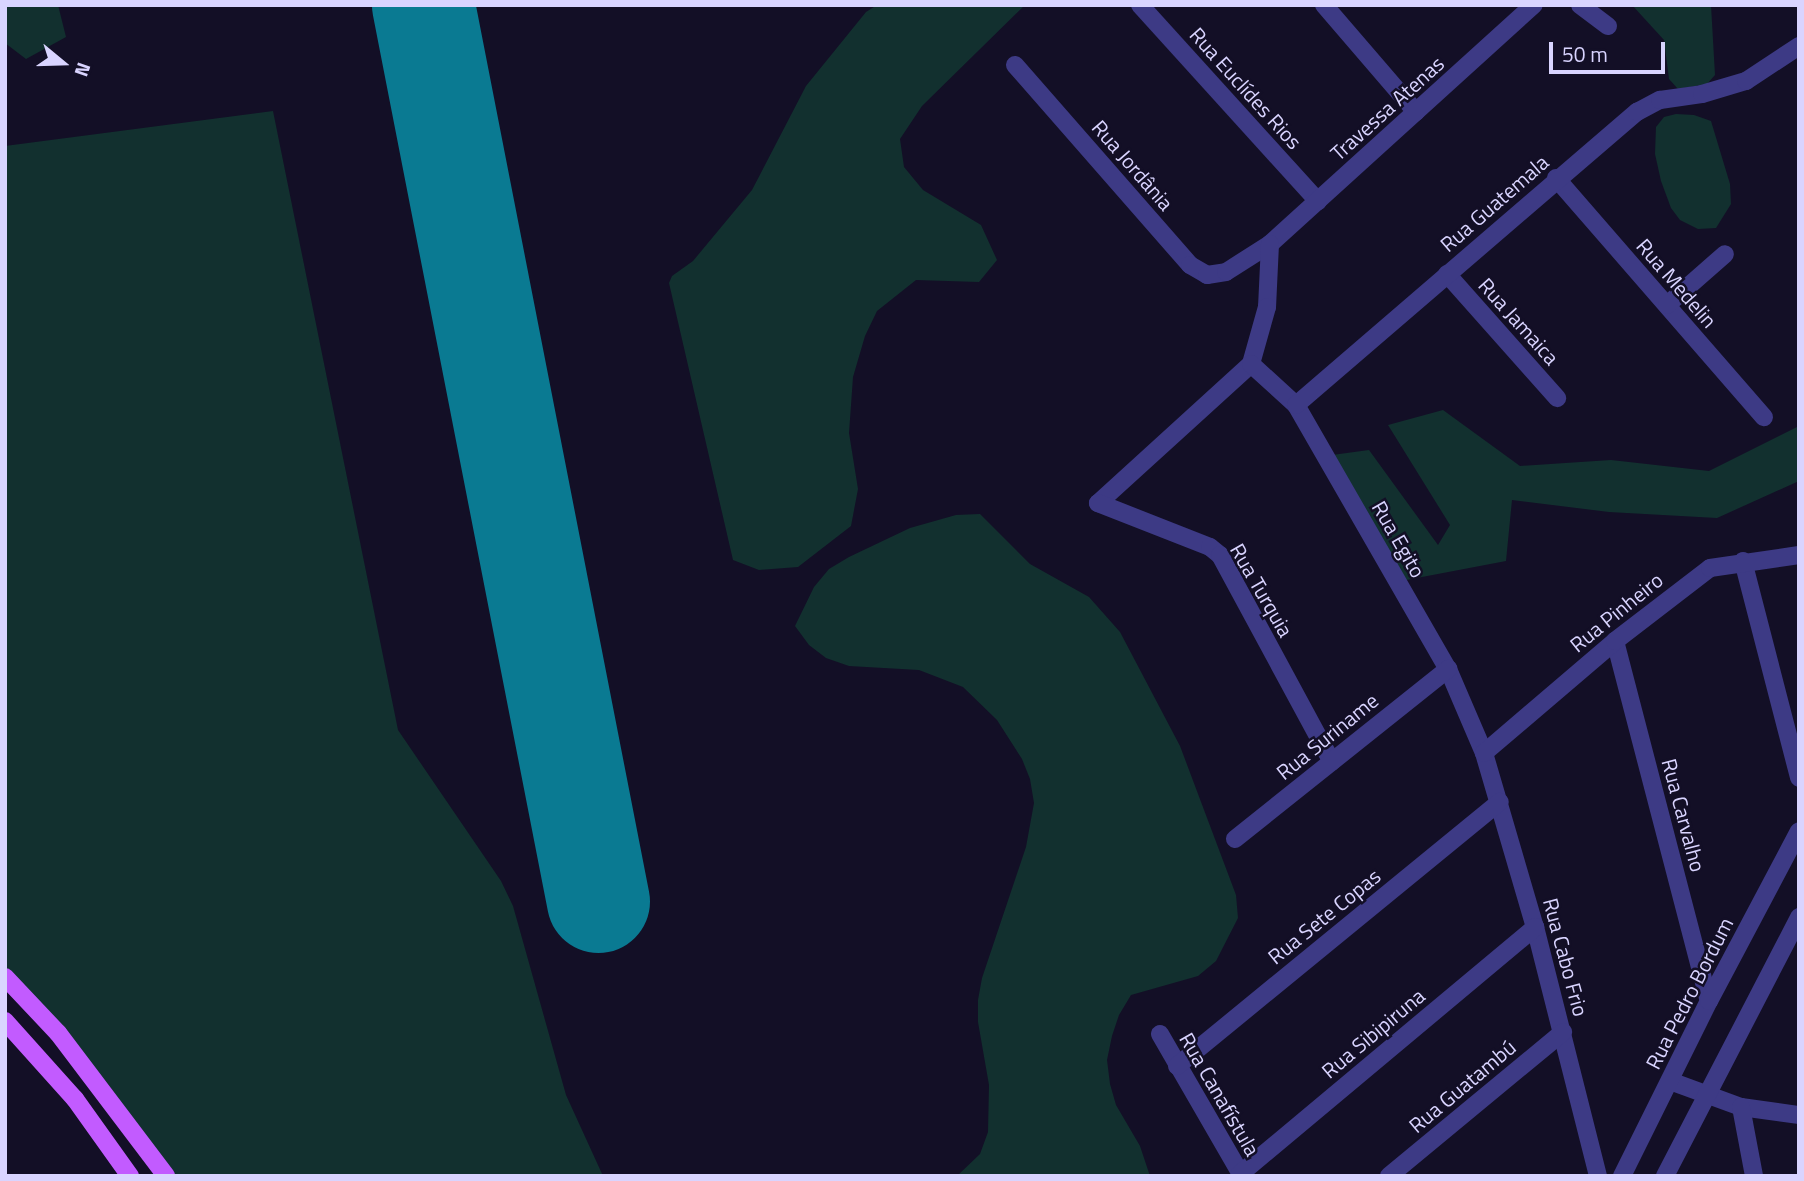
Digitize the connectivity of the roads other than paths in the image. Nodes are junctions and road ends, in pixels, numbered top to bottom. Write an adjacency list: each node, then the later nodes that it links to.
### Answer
1 (1140, 5): 10 (street, Rua Euclídes Rios)
2 (1324, 5): 8 (street)
3 (1534, 5): 8 (street, Travessa Atenas)
4 (1580, 5): 5 (street)
5 (1608, 26)
6 (1799, 46): 9 (street, Rua Guatemala)
7 (1015, 65): 13 (street, Rua Jordânia)
8 (1416, 112): 10 (street, Travessa Atenas)
9 (1556, 178): 14 (street, Rua Guatemala); 15 (street, Rua Medelin)
10 (1318, 201): 11 (street, Travessa Atenas)
11 (1270, 244): 13 (street, Travessa Atenas); 16 (street)
12 (1725, 254): 15 (street)
13 (1226, 272)
14 (1447, 274): 17 (street, Rua Jamaica); 18 (street, Rua Guatemala)
15 (1667, 305): 19 (street, Rua Medelin)
16 (1251, 364): 18 (street, Rua Egito); 25 (street, Rua Turquia)
17 (1557, 398)
18 (1296, 405): 23 (street, Rua Egito)
19 (1765, 417)
20 (1799, 555): 21 (street, Rua Pinheiro)
21 (1743, 561): 22 (street, Rua Pinheiro); 26 (street)
22 (1615, 641): 24 (street, Rua Pinheiro); 33 (street, Rua Carvalho)
23 (1448, 669): 24 (street, Rua Egito); 25 (street, Rua Suriname)
24 (1484, 752): 27 (street, Rua Cabo Frio)
25 (1332, 762): 29 (street, Rua Suriname)
26 (1799, 778)
27 (1500, 802): 31 (street, Rua Cabo Frio); 37 (street, Rua Sete Copas)
28 (1799, 831): 33 (street, Rua Pedro Bordum)
29 (1235, 839)
30 (1799, 918): 39 (street)
31 (1535, 926): 35 (street, Rua Cabo Frio); 42 (street, Rua Sibipiruna)
32 (5, 977): 44 (main road)
33 (1709, 1000): 38 (street, Rua Pedro Bordum)
34 (5, 1021): 43 (main road)
35 (1563, 1032): 45 (street, Rua Guatambú); 46 (street, Rua Cabo Frio)
36 (1160, 1034): 37 (street, Rua Canafístula)
37 (1177, 1066): 42 (street, Rua Canafístula)
38 (1670, 1081): 39 (street); 47 (street, Rua Pedro Bordum)
39 (1706, 1096): 40 (street); 48 (street)
40 (1741, 1107): 41 (street); 49 (street)
41 (1799, 1115)
42 (1241, 1175)
43 (130, 1176)
44 (166, 1176)
45 (1390, 1176)
46 (1598, 1176)
47 (1622, 1176)
48 (1664, 1176)
49 (1754, 1176)

